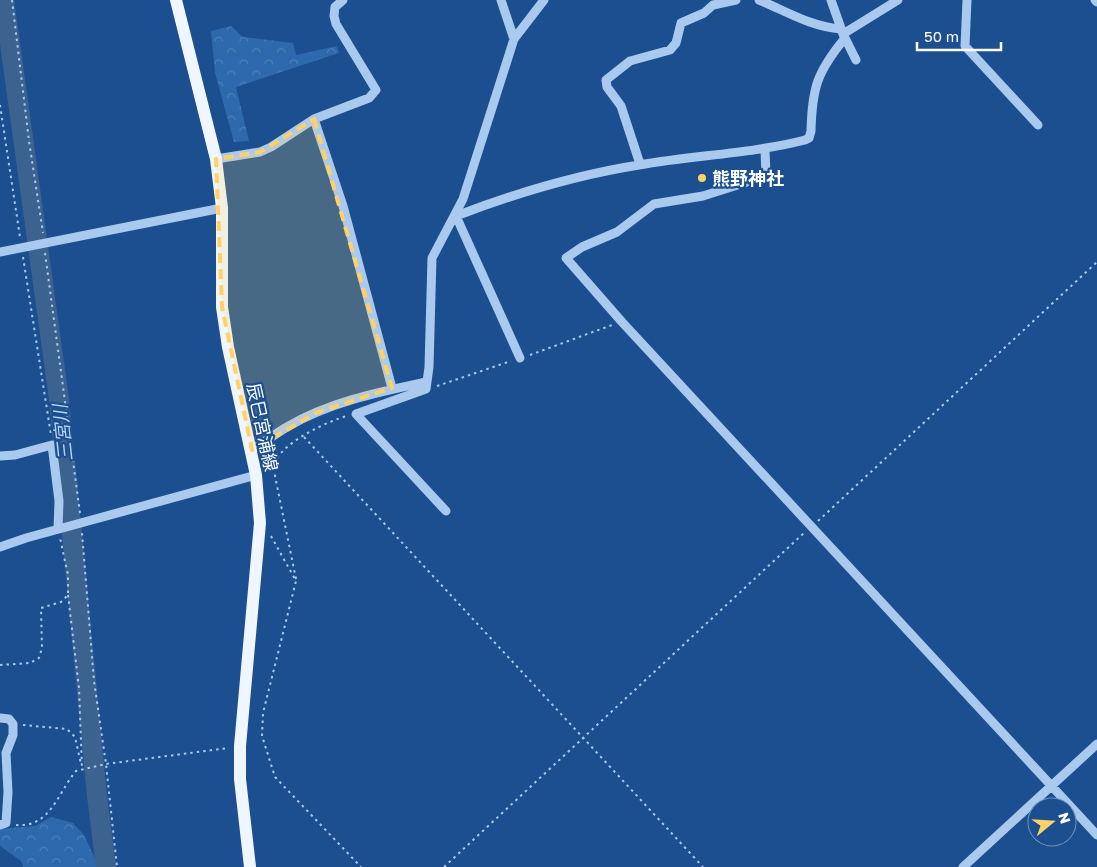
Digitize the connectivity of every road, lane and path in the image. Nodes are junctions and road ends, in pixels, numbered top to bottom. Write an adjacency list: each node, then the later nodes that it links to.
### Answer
1 (12, 0): 22 (path)
2 (176, 0): 18 (main road, 辰巳宮浦線)
3 (343, 0): 15 (street)
4 (502, 0): 12 (street)
5 (544, 0): 12 (street)
6 (736, 0): 19 (street)
7 (758, 0): 11 (street)
8 (831, 0): 11 (street)
9 (898, 0): 11 (street)
10 (967, 0): 16 (street)
11 (843, 34): 13 (street); 17 (street)
12 (514, 39): 21 (street)
13 (856, 60)
14 (0, 105): 23 (path)
15 (314, 119): 18 (street); 28 (street)
16 (1038, 125)
17 (765, 150): 19 (street); 38 (street)
18 (216, 158): 20 (main road, 辰巳宮浦線)
19 (640, 164): 21 (street)
20 (222, 208): 22 (street); 32 (main road, 辰巳宮浦線)
21 (456, 216): 26 (street); 27 (street)
22 (44, 243): 23 (street); 36 (path)
23 (22, 248): 24 (street); 31 (path)
24 (0, 252)
25 (1097, 262): 38 (path)
26 (520, 358)
27 (426, 382): 28 (street); 29 (street)
28 (392, 388): 32 (street)
29 (356, 414): 30 (path); 35 (street)
30 (304, 437): 41 (path); 46 (path)
31 (52, 445): 33 (street); 39 (street)
32 (252, 450): 34 (main road, 辰巳宮浦線)
33 (0, 456)
34 (256, 475): 36 (street); 37 (main road, 辰巳宮浦線)
35 (446, 512)
36 (81, 522): 39 (street); 49 (path)
37 (259, 526): 41 (path); 48 (main road, 辰巳宮浦線)
38 (812, 526): 46 (path); 51 (street)
39 (58, 529): 40 (street); 42 (path)
40 (0, 547)
41 (296, 581): 56 (path)
42 (68, 595): 43 (path); 50 (path)
43 (0, 665)
44 (0, 718): 45 (street)
45 (13, 724): 50 (path); 52 (street)
46 (583, 738): 57 (path); 58 (path)
47 (1097, 744): 51 (street)
48 (240, 746): 49 (path); 55 (main road, 辰巳宮浦線)
49 (106, 764): 50 (path); 54 (path)
50 (82, 769): 52 (path)
51 (1051, 786): 53 (street); 59 (street)
52 (3, 824)
53 (1097, 835)
54 (117, 867)
55 (250, 867)
56 (361, 867)
57 (444, 867)
58 (703, 867)
59 (964, 867)

